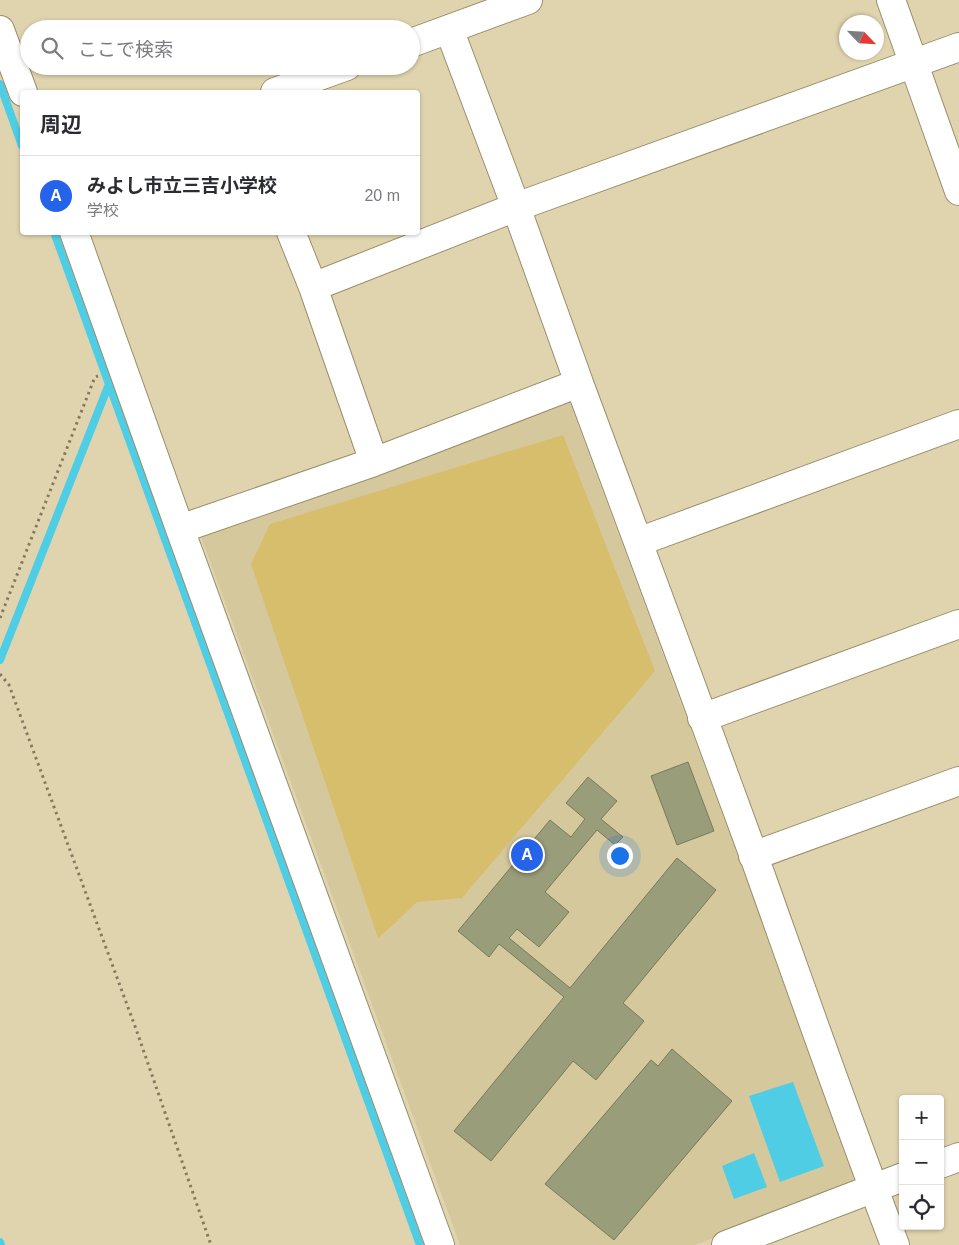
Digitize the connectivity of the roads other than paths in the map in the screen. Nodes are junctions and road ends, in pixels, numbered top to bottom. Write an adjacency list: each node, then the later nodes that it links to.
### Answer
1 (528, 0): 3 (street)
2 (891, 0): 7 (street)
3 (448, 29): 5 (street); 12 (street)
4 (0, 30): 9 (street)
5 (420, 40)
6 (959, 47): 7 (street)
7 (913, 64): 11 (street); 12 (street)
8 (322, 75): 10 (street)
9 (22, 90)
10 (281, 90)
11 (959, 191)
12 (516, 207): 15 (street); 16 (street)
13 (75, 235): 19 (street)
14 (292, 235): 15 (street)
15 (312, 287): 18 (street)
16 (579, 384): 18 (street); 20 (street)
17 (959, 424): 20 (street)
18 (374, 462): 19 (street)
19 (180, 528): 29 (street)
20 (638, 542): 22 (street)
21 (959, 624): 22 (street)
22 (702, 718): 24 (street)
23 (959, 781): 24 (street)
24 (753, 856): 28 (street)
25 (959, 1157): 26 (street)
26 (944, 1163)
27 (899, 1178): 28 (street)
28 (873, 1188): 30 (street); 31 (street)
29 (440, 1245)
30 (726, 1245)
31 (895, 1245)

